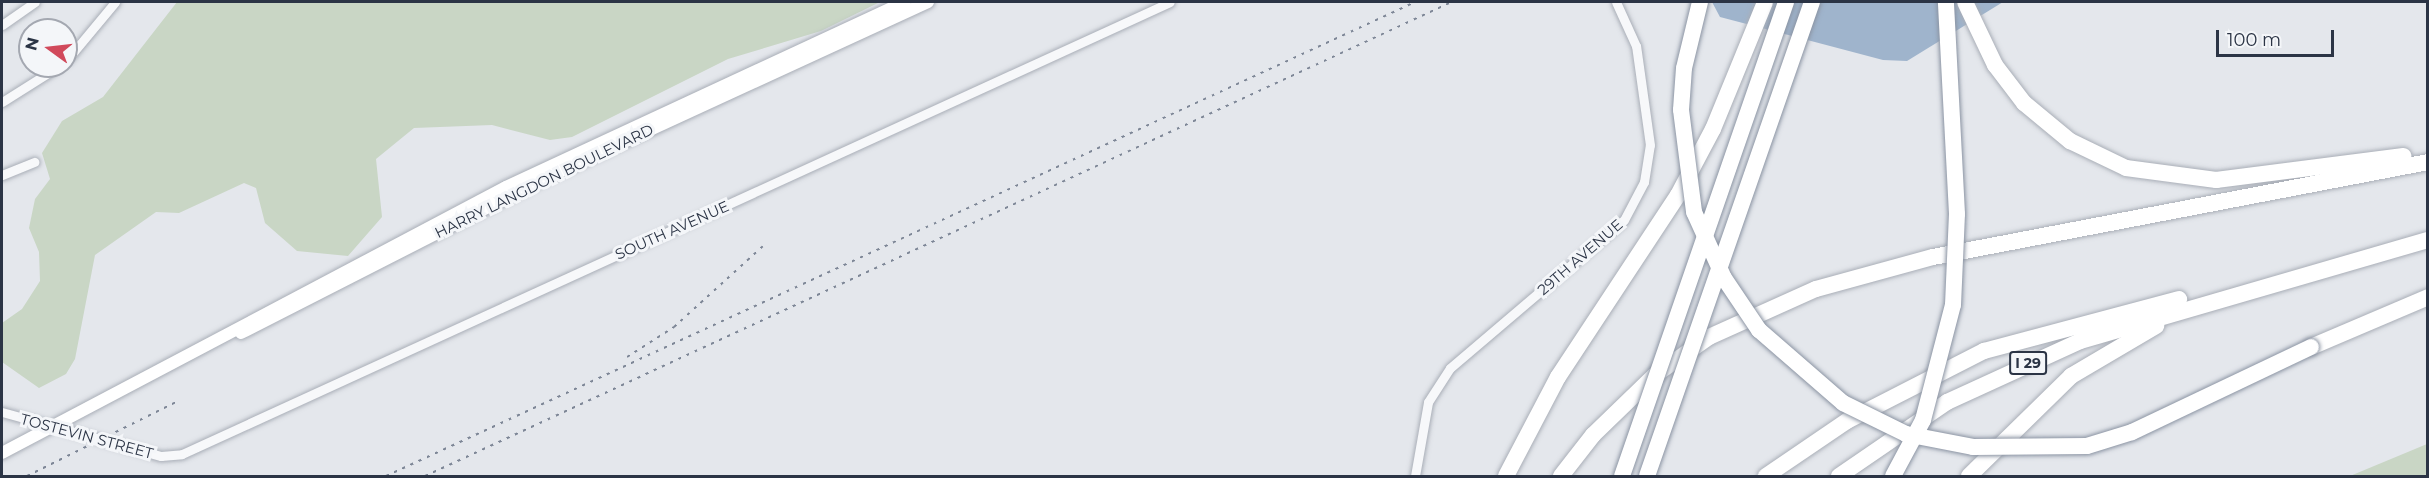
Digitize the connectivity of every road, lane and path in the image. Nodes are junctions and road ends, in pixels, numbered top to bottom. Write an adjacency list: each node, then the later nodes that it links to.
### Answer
1 (36, 2): 13 (street)
2 (115, 2): 14 (street)
3 (905, 2): 25 (main road, HARRY LANGDON BOULEVARD)
4 (928, 2): 25 (main road, HARRY LANGDON BOULEVARD)
5 (1170, 2): 30 (street, SOUTH AVENUE)
6 (1616, 2): 31 (street, 29TH AVENUE)
7 (1700, 2): 24 (highway, bridge)
8 (1765, 2): 32 (highway, bridge)
9 (1786, 2): 35 (highway, bridge)
10 (1812, 2): 36 (highway, bridge)
11 (1946, 2): 39 (highway, bridge)
12 (1965, 2): 17 (highway)
13 (2, 26)
14 (78, 47)
15 (39, 78): 16 (street)
16 (2, 102)
17 (2427, 156)
18 (34, 162): 20 (street)
19 (2427, 162): 29 (highway)
20 (2, 175)
21 (2427, 240): 22 (highway, I 29)
22 (2292, 277): 23 (highway, I 29); 37 (highway)
23 (2238, 292): 38 (highway, I 29); 40 (highway)
24 (2427, 297)
25 (164, 370): 27 (main road, HARRY LANGDON BOULEVARD)
26 (2, 412): 27 (street, TOSTEVIN STREET)
27 (55, 427): 28 (main road, HARRY LANGDON BOULEVARD); 30 (street, TOSTEVIN STREET)
28 (2, 453)
29 (1577, 454): 33 (highway); 34 (highway)
30 (172, 457)
31 (1415, 477)
32 (1506, 477)
33 (1561, 477)
34 (1567, 477)
35 (1622, 477)
36 (1647, 477)
37 (1766, 477)
38 (1839, 477)
39 (1893, 477)
40 (1969, 477)

